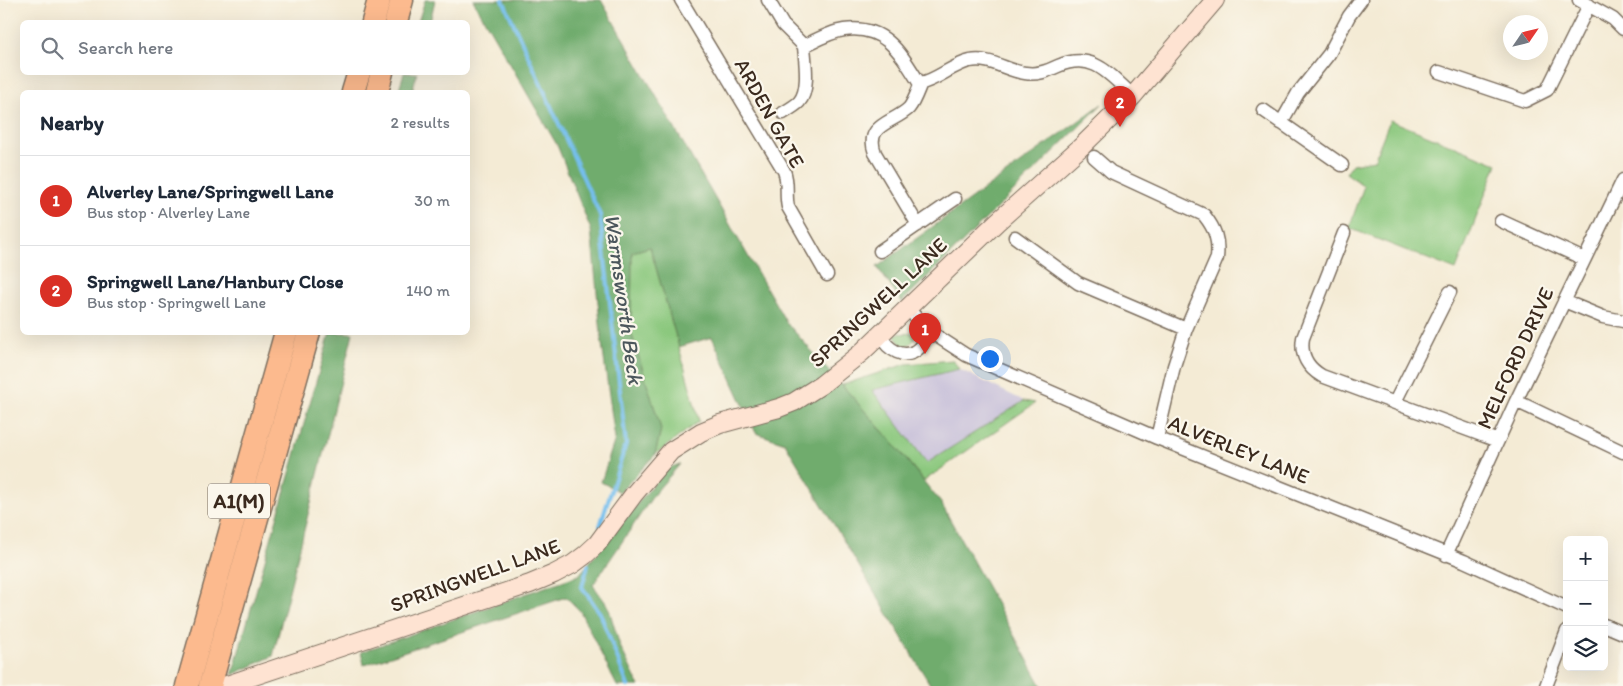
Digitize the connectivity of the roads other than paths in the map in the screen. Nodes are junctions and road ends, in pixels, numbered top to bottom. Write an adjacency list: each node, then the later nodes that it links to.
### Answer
1 (379, 0): 8 (highway)
2 (402, 0): 9 (highway)
3 (681, 0): 32 (street, ARDEN GATE)
4 (768, 0): 11 (street)
5 (1215, 0): 18 (street, SPRINGWELL LANE)
6 (1361, 0): 21 (street)
7 (1584, 3): 10 (street); 12 (street)
8 (374, 20)
9 (397, 20)
10 (1623, 29)
11 (804, 46): 15 (street); 20 (street)
12 (1439, 72)
13 (358, 75): 16 (highway)
14 (381, 75): 17 (highway)
15 (922, 83): 18 (street); 27 (street)
16 (354, 90)
17 (378, 90)
18 (1133, 96): 35 (street, SPRINGWELL LANE)
19 (1263, 110): 21 (street)
20 (782, 113)
21 (1281, 123): 23 (street)
22 (1094, 157): 37 (street)
23 (1342, 166)
24 (1623, 180): 31 (street, MELFORD DRIVE)
25 (955, 199): 27 (street)
26 (1501, 221): 31 (street)
27 (918, 225): 30 (street)
28 (1344, 233): 42 (street)
29 (1014, 237): 37 (street)
30 (880, 251)
31 (1584, 259): 34 (street, MELFORD DRIVE)
32 (827, 276)
33 (1450, 292): 42 (street)
34 (1564, 301): 36 (street); 43 (street, MELFORD DRIVE)
35 (907, 308): 38 (street, ALVERLEY LANE); 41 (street, SPRINGWELL LANE)
36 (1623, 321)
37 (1186, 329): 44 (street)
38 (930, 330): 41 (street); 44 (street, ALVERLEY LANE)
39 (285, 335): 52 (highway, A1(M))
40 (308, 335): 53 (highway, A1(M))
41 (880, 335): 54 (street, SPRINGWELL LANE)
42 (1395, 402): 45 (street)
43 (1516, 402): 45 (street, MELFORD DRIVE); 46 (street)
44 (1156, 438): 47 (street, ALVERLEY LANE)
45 (1498, 441): 47 (street, MELFORD DRIVE)
46 (1623, 452)
47 (1446, 555): 48 (street, ALVERLEY LANE)
48 (1563, 606)
49 (1606, 626): 50 (street)
50 (1623, 633)
51 (1563, 641): 55 (street)
52 (189, 678)
53 (210, 686)
54 (224, 686)
55 (1546, 686)

